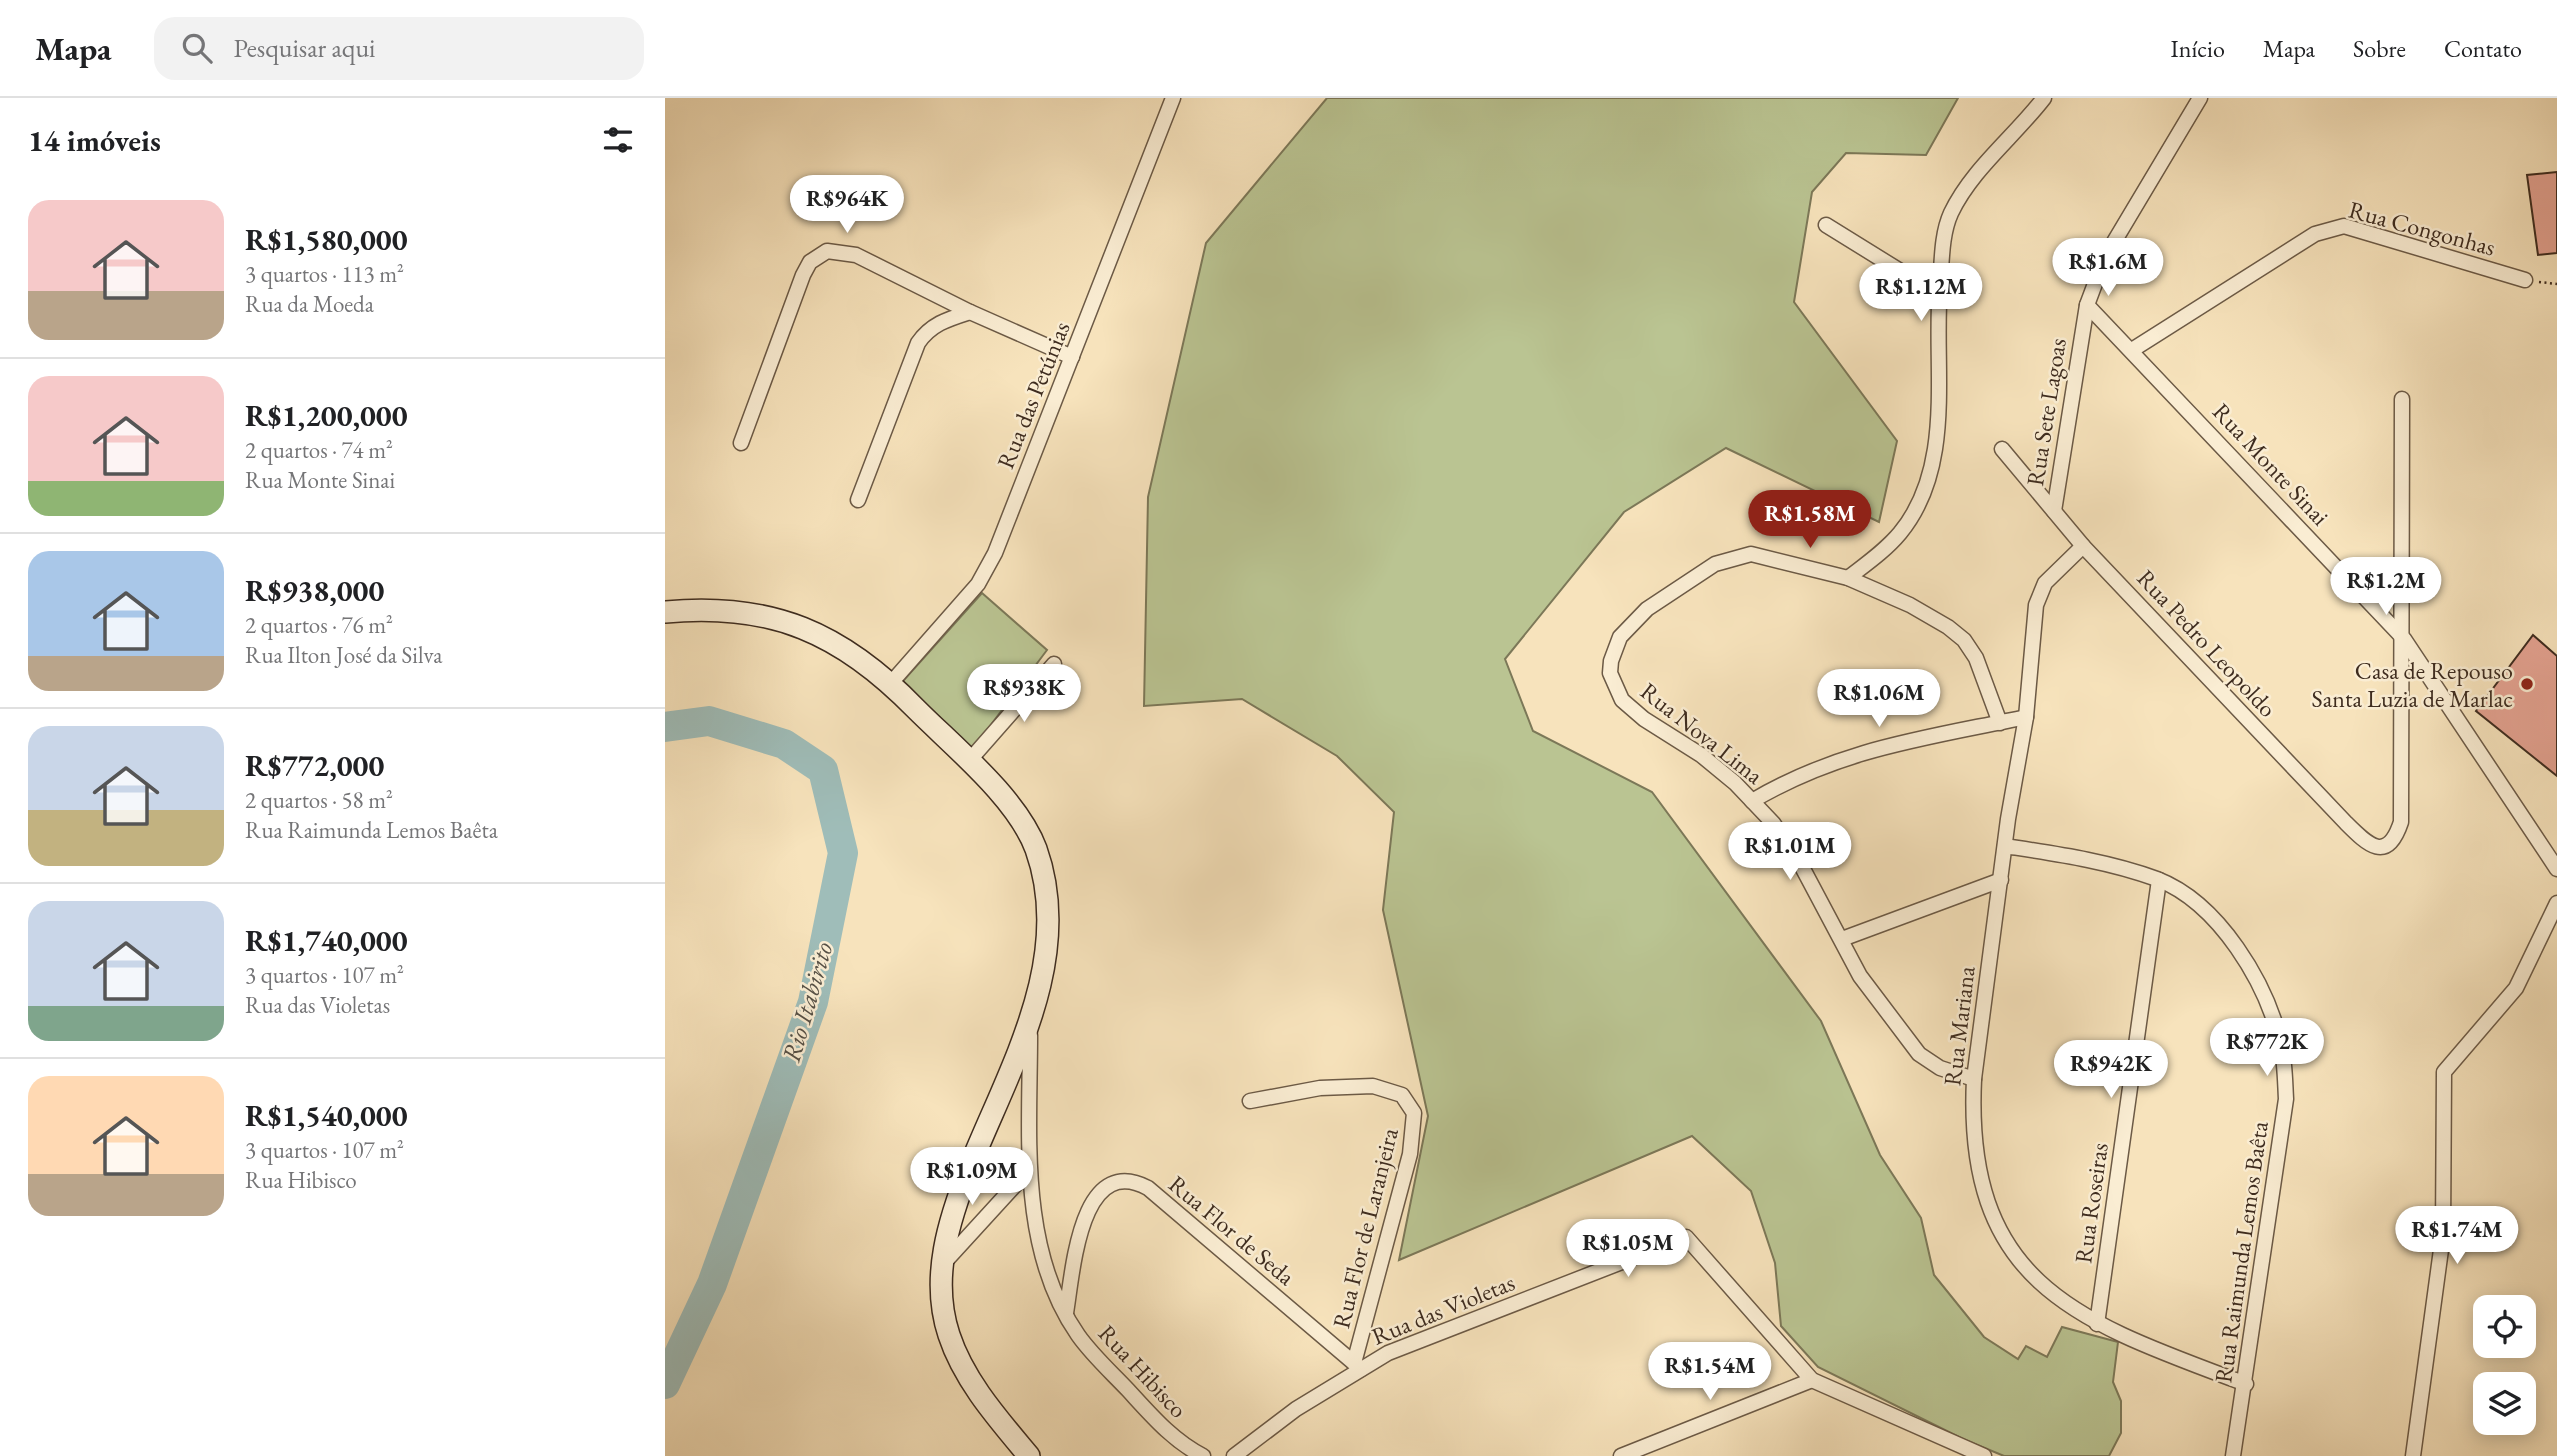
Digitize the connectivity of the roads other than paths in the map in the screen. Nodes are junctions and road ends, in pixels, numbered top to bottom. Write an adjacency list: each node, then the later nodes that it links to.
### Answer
1 (1173, 98): 10 (street, Rua das Petúnias)
2 (2044, 98): 6 (street)
3 (2200, 98): 7 (street, Rua Sete Lagoas)
4 (1826, 225): 6 (street)
5 (2525, 280): 9 (street, Rua Congonhas)
6 (1939, 295): 17 (street)
7 (2087, 305): 9 (street, Rua Monte Sinai); 15 (street, Rua Sete Lagoas)
8 (970, 312): 10 (street); 12 (street); 14 (street)
9 (2132, 350): 19 (street, Rua Monte Sinai)
10 (1072, 357): 21 (street, Rua das Petúnias)
11 (2402, 399): 19 (street)
12 (741, 443)
13 (2001, 449): 15 (street, Rua Pedro Leopoldo)
14 (858, 500)
15 (2054, 511): 16 (street, Rua Pedro Leopoldo)
16 (2083, 545): 19 (street, Rua Pedro Leopoldo); 22 (street, Rua Mariana)
17 (1848, 578): 23 (street); 25 (street, Rua Nova Lima)
18 (665, 612): 21 (street)
19 (2404, 639): 27 (street, Rua Monte Sinai)
20 (1054, 664): 24 (street)
21 (891, 682): 24 (street)
22 (2026, 717): 23 (street); 26 (street, Rua Mariana)
23 (2000, 723): 25 (street)
24 (968, 762): 32 (street)
25 (1752, 801): 31 (street, Rua Nova Lima)
26 (2005, 846): 28 (street, Rua Mariana); 29 (street, Rua Raimunda Lemos Baêta)
27 (2557, 869)
28 (2001, 880): 31 (street); 33 (street, Rua Mariana)
29 (2159, 880): 38 (street, Rua Roseiras); 41 (street, Rua Raimunda Lemos Baêta)
30 (2557, 903): 48 (street)
31 (1842, 939): 33 (street, Rua Nova Lima)
32 (1030, 1016): 35 (street, Rua Hibisco); 36 (street)
33 (1974, 1079): 38 (street, Rua Mariana)
34 (1250, 1101): 39 (street, Rua Flor de Laranjeira)
35 (1028, 1171): 36 (street); 37 (street, Rua Hibisco)
36 (941, 1266): 42 (street)
37 (1066, 1313): 39 (street, Rua Flor de Seda); 43 (street, Rua Hibisco)
38 (2097, 1324): 41 (street, Rua Mariana)
39 (1357, 1366): 40 (street, Rua das Violetas); 44 (street, Rua das Violetas)
40 (1812, 1380): 45 (street); 46 (street, Rua das Violetas)
41 (2246, 1384): 47 (street, Rua Raimunda Lemos Baêta)
42 (1029, 1456)
43 (1203, 1456)
44 (1234, 1456)
45 (1621, 1456)
46 (1984, 1456)
47 (2234, 1456)
48 (2413, 1456)

